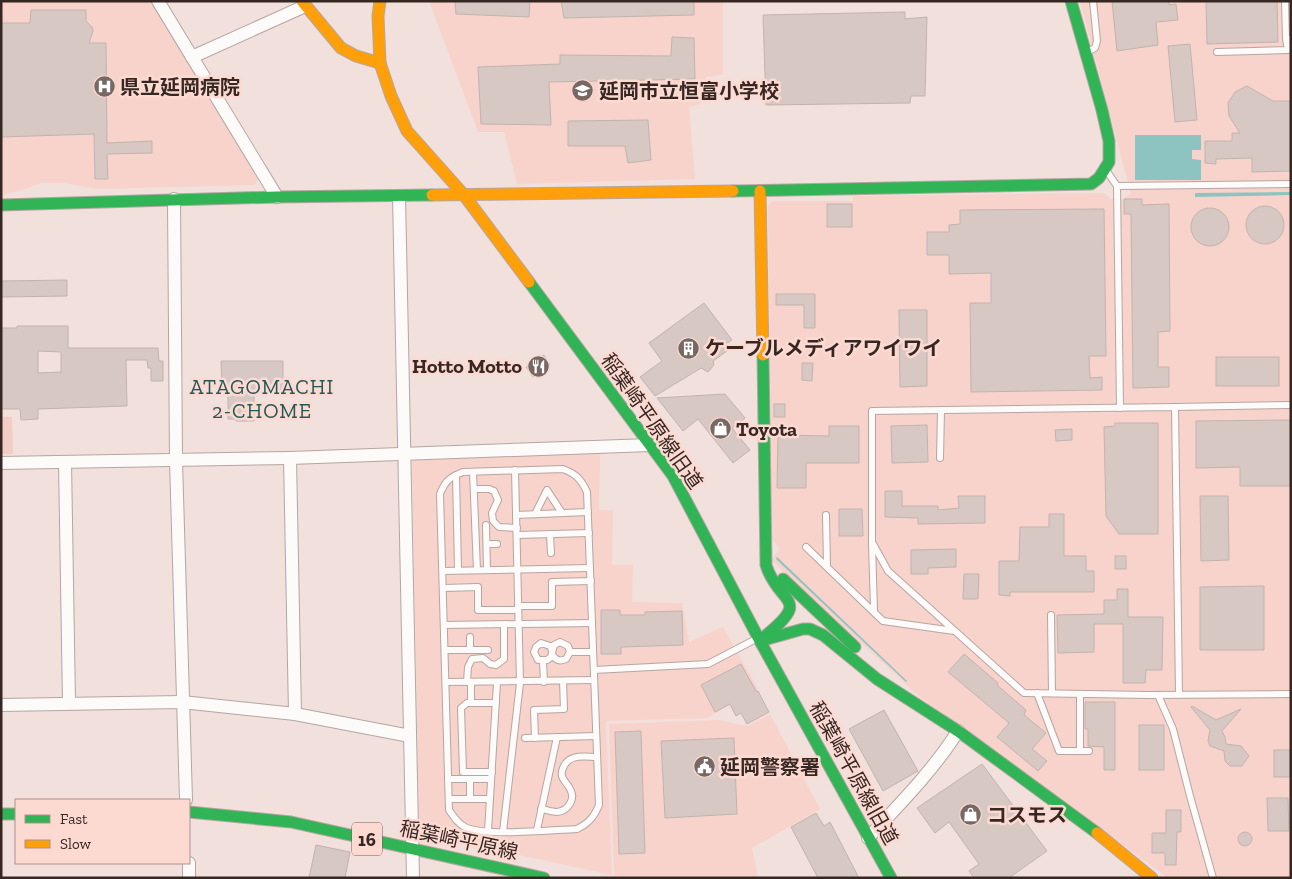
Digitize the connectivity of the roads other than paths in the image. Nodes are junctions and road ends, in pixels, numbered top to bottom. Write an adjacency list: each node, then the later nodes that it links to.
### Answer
1 (158, 1): 10 (street)
2 (380, 1): 11 (street, 稲葉崎平原線旧道)
3 (1070, 1): 9 (street)
4 (1093, 1): 9 (lane)
5 (1285, 1): 7 (lane)
6 (304, 4): 10 (street); 11 (street)
7 (1288, 39): 8 (lane)
8 (1217, 52)
9 (1085, 53): 12 (street)
10 (192, 57): 17 (street)
11 (380, 63): 16 (street, 稲葉崎平原線旧道)
12 (1106, 170): 14 (lane); 15 (street)
13 (1291, 184): 14 (lane)
14 (1117, 186): 22 (lane)
15 (760, 190): 16 (street); 50 (street)
16 (464, 195): 18 (street); 25 (street, 稲葉崎平原線旧道)
17 (277, 196): 18 (street); 19 (street)
18 (399, 196): 26 (street)
19 (174, 199): 20 (street); 29 (street)
20 (1, 205)
21 (1291, 405): 23 (lane)
22 (1120, 408): 23 (lane); 24 (lane)
23 (1175, 408): 91 (lane)
24 (941, 410): 28 (lane); 45 (lane)
25 (650, 445): 26 (street); 71 (street, 稲葉崎平原線旧道)
26 (405, 454): 27 (street); 101 (street)
27 (290, 458): 29 (street); 99 (street)
28 (940, 458)
29 (176, 460): 30 (street); 94 (street)
30 (65, 462): 31 (street); 95 (street)
31 (1, 463)
32 (515, 470): 33 (lane); 36 (lane); 38 (lane)
33 (473, 472): 34 (lane); 35 (lane)
34 (456, 475): 53 (lane); 54 (lane)
35 (474, 489): 42 (lane); 55 (lane)
36 (588, 512): 37 (lane); 43 (lane)
37 (562, 513): 39 (lane); 39 (lane)
38 (516, 514): 39 (lane); 42 (lane)
39 (535, 514)
40 (826, 515): 51 (lane)
41 (486, 525): 46 (lane)
42 (517, 532): 44 (lane); 57 (lane)
43 (589, 533): 44 (lane); 52 (lane)
44 (550, 534): 49 (lane)
45 (872, 542): 61 (lane); 69 (lane)
46 (487, 544): 47 (lane); 56 (lane)
47 (497, 544)
48 (806, 547): 51 (lane)
49 (551, 553)
50 (766, 560): 63 (street); 64 (street)
51 (826, 566): 61 (lane)
52 (590, 568): 57 (lane); 58 (lane)
53 (444, 570): 54 (lane); 59 (lane)
54 (458, 570): 55 (lane)
55 (477, 570): 56 (lane)
56 (487, 570): 57 (lane)
57 (518, 570): 60 (lane)
58 (590, 581): 60 (lane); 65 (lane)
59 (444, 588): 60 (lane); 68 (lane)
60 (518, 608): 67 (lane)
61 (874, 610): 69 (lane)
62 (1051, 615): 88 (lane)
63 (787, 617): 64 (street); 71 (street)
64 (826, 620): 89 (street)
65 (592, 623): 67 (lane); 76 (lane)
66 (504, 624): 67 (lane); 68 (lane); 83 (lane)
67 (519, 624): 85 (lane)
68 (444, 625): 72 (lane)
69 (956, 632): 87 (lane)
70 (470, 637): 73 (lane)
71 (759, 639): 79 (lane); 89 (street); 123 (street, 稲葉崎平原線旧道)
72 (445, 650): 73 (lane); 82 (lane)
73 (470, 650): 74 (lane)
74 (488, 650)
75 (570, 652): 76 (lane); 77 (lane); 77 (lane)
76 (593, 652): 79 (lane)
77 (552, 653): 78 (lane); 78 (lane)
78 (543, 661): 86 (lane)
79 (594, 670): 80 (lane)
80 (594, 680): 81 (lane); 102 (lane)
81 (563, 681): 86 (lane); 105 (lane)
82 (446, 682): 83 (lane); 110 (lane)
83 (469, 682): 84 (lane); 96 (lane)
84 (497, 682): 85 (lane); 97 (lane)
85 (520, 682): 86 (lane); 122 (lane)
86 (544, 682)
87 (1037, 693): 88 (lane); 106 (lane)
88 (1052, 693): 90 (lane)
89 (902, 694): 100 (street)
90 (1080, 694): 93 (lane); 106 (lane)
91 (1179, 694): 92 (lane); 93 (lane)
92 (1291, 694)
93 (1158, 695): 131 (lane)
94 (182, 702): 95 (street); 99 (street); 112 (street)
95 (69, 703): 98 (street)
96 (471, 703): 97 (lane); 109 (lane)
97 (496, 703): 109 (lane)
98 (1, 705)
99 (295, 714): 101 (street)
100 (958, 731): 123 (street); 130 (street)
101 (410, 736): 124 (street)
102 (596, 736): 103 (lane); 108 (lane)
103 (557, 737): 105 (lane); 116 (lane)
104 (525, 738): 105 (lane)
105 (535, 738)
106 (1080, 751): 107 (lane)
107 (1089, 751)
108 (597, 757): 116 (lane); 120 (lane)
109 (492, 775): 111 (lane); 115 (lane)
110 (448, 779): 111 (lane); 113 (lane)
111 (470, 779): 114 (lane)
112 (186, 799)
113 (449, 799): 114 (lane); 121 (lane)
114 (470, 799): 115 (lane)
115 (490, 799): 121 (lane)
116 (542, 809): 120 (lane)
117 (190, 812): 124 (street, 稲葉崎平原線 / 16)
118 (1, 814): 119 (street)
119 (15, 814)
120 (537, 830): 122 (lane)
121 (488, 831): 122 (lane)
122 (503, 832)
123 (868, 838): 129 (street, 稲葉崎平原線旧道)
124 (413, 849): 127 (street); 128 (street, 稲葉崎平原線 / 16)
125 (188, 864): 126 (street)
126 (189, 878)
127 (413, 878)
128 (544, 878)
129 (891, 878)
130 (1152, 878)
131 (1213, 878)

